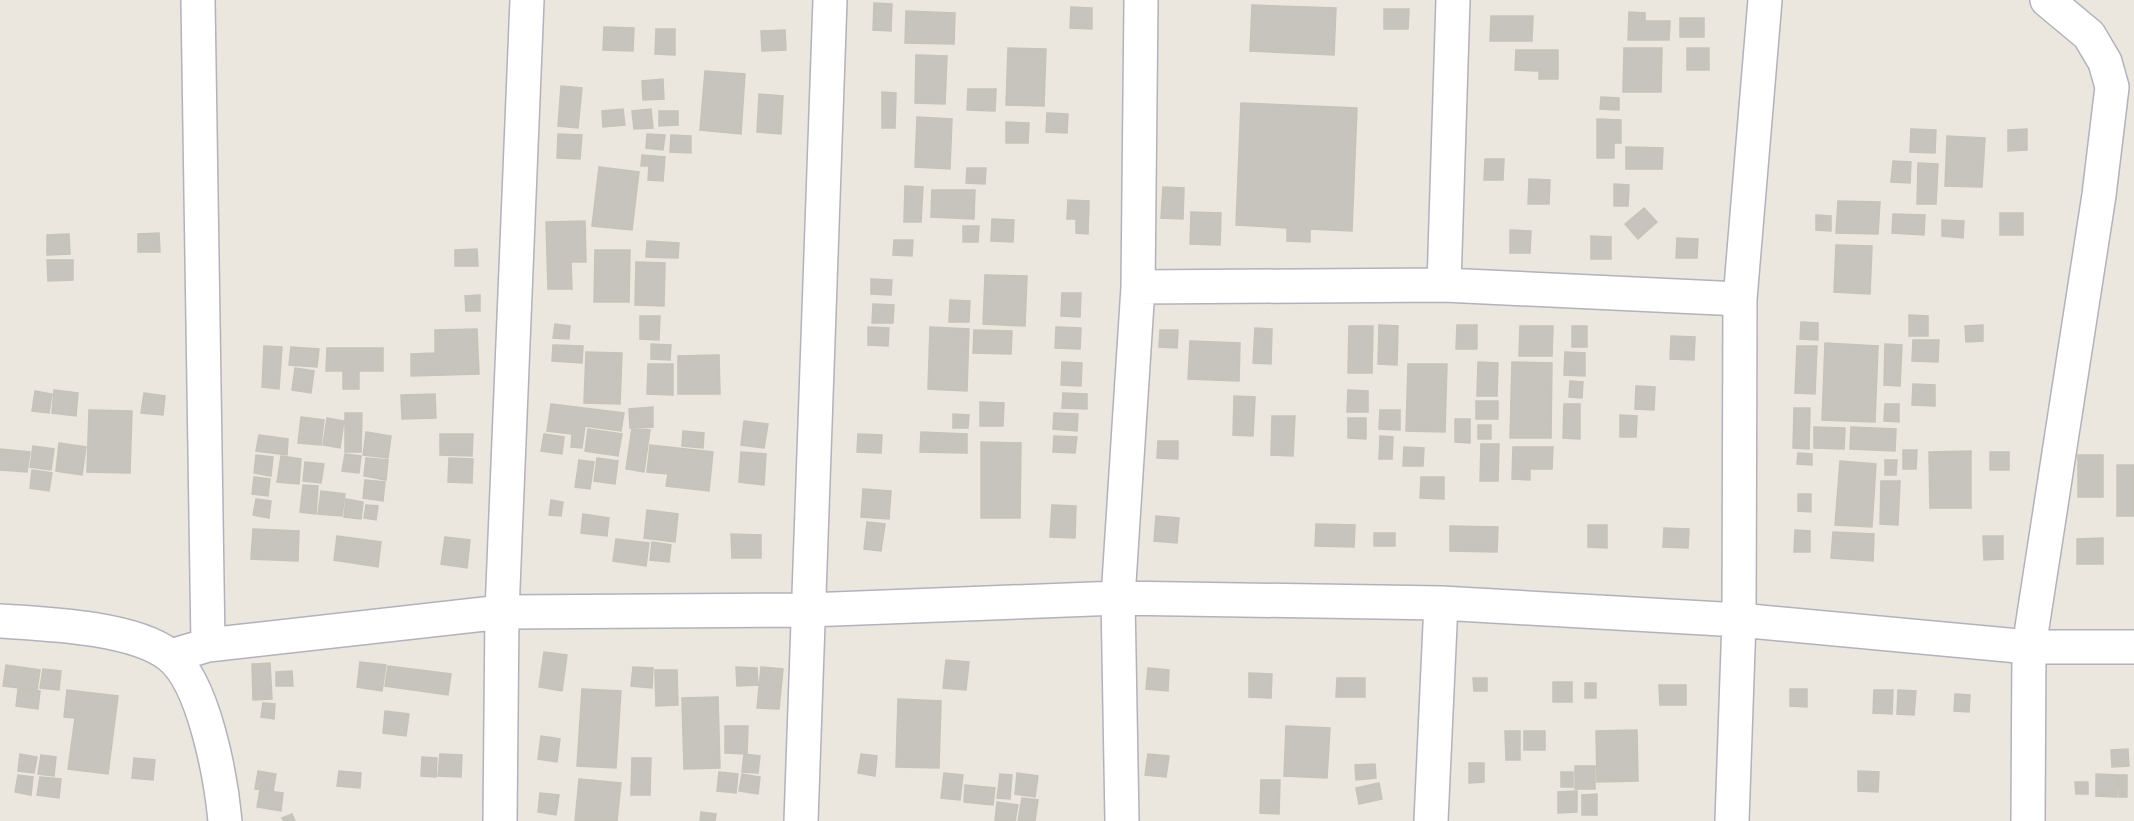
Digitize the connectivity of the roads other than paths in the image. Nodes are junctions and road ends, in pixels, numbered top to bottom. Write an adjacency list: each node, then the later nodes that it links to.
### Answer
1 (198, 0): 17 (street)
2 (527, 0): 14 (street)
3 (830, 0): 13 (street)
4 (1141, 0): 9 (street)
5 (1454, 0): 8 (street)
6 (1766, 0): 10 (street)
7 (2047, 0): 18 (street)
8 (1444, 285): 9 (street); 10 (street)
9 (1138, 287): 11 (street)
10 (1740, 298): 15 (street)
11 (1118, 598): 12 (street); 13 (street); 24 (street)
12 (1441, 603): 15 (street); 25 (street)
13 (808, 610): 14 (street); 23 (street)
14 (502, 612): 17 (street); 22 (street)
15 (1739, 620): 18 (street); 26 (street)
16 (0, 621): 20 (street)
17 (208, 645): 20 (street)
18 (2029, 647): 19 (street); 27 (street)
19 (2134, 647)
20 (171, 656): 21 (street)
21 (225, 821)
22 (500, 821)
23 (801, 821)
24 (1122, 821)
25 (1431, 821)
26 (1732, 821)
27 (2028, 821)

